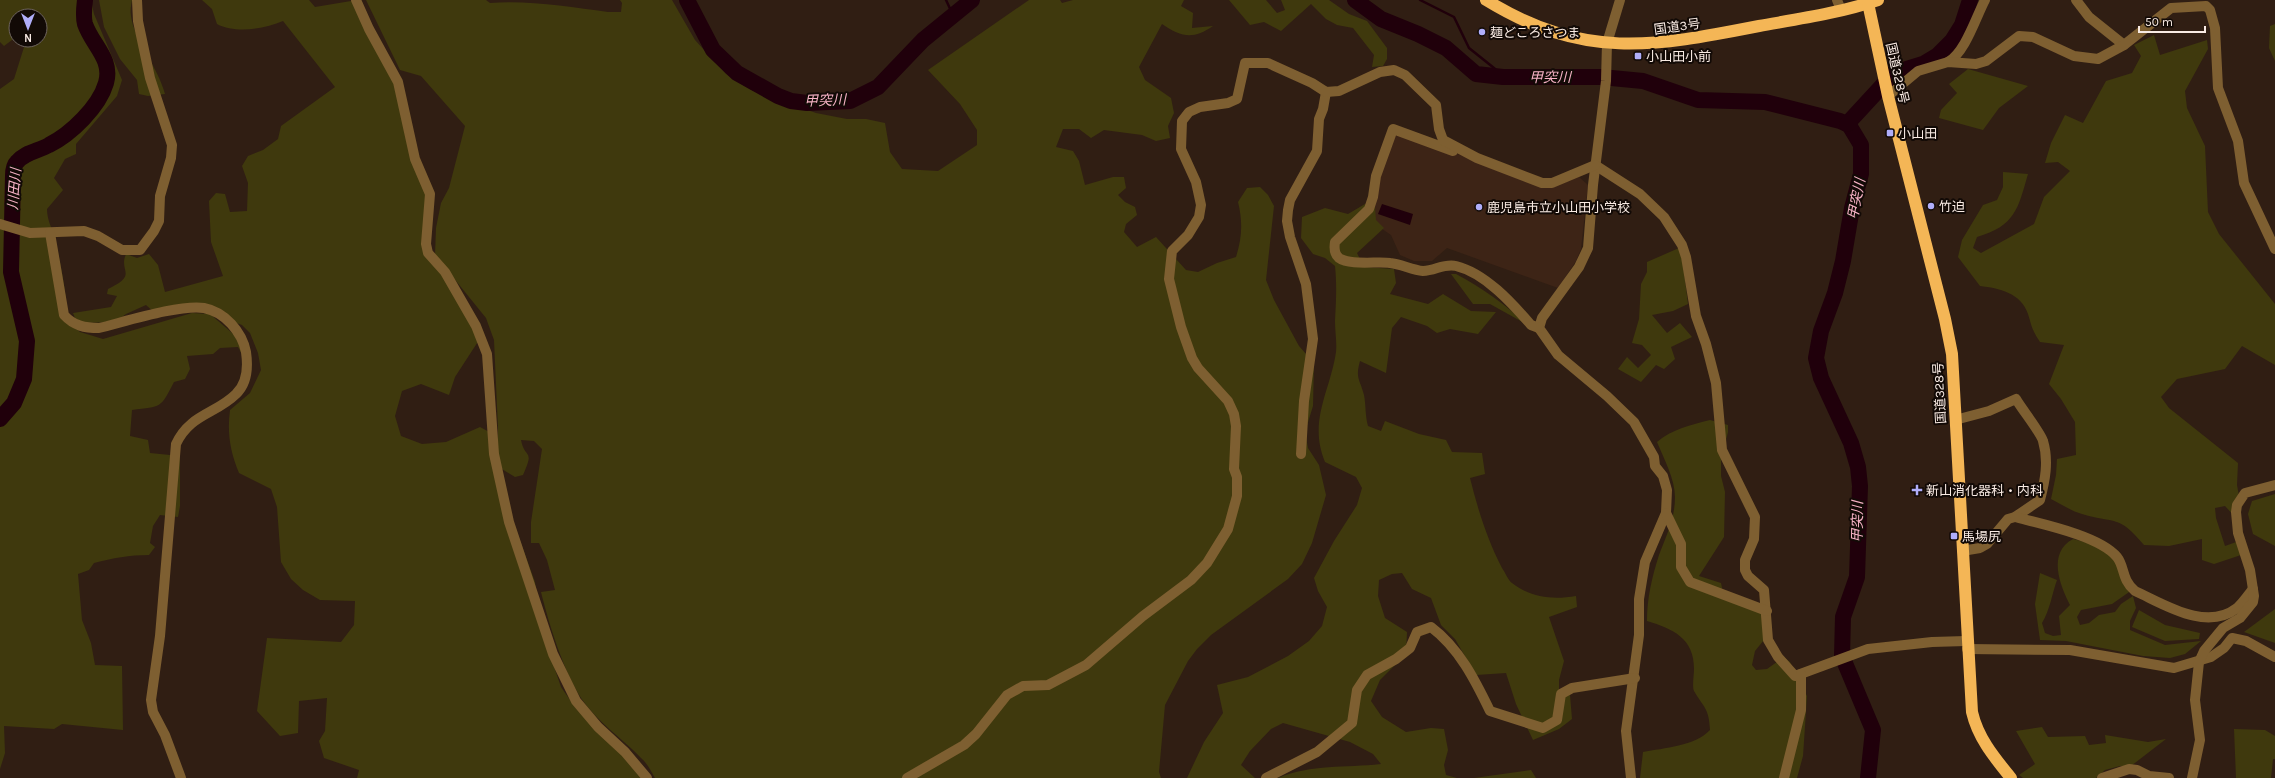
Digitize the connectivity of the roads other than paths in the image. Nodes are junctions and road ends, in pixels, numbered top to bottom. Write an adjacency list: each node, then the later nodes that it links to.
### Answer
1 (137, 0): 18 (street)
2 (356, 0): 35 (street)
3 (1486, 0): 10 (highway, 国道3号)
4 (1620, 0): 10 (street)
5 (1985, 0): 12 (street)
6 (2076, 0): 11 (street)
7 (1873, 2): 9 (highway, 国道3号); 14 (highway, 国道328号)
8 (2172, 4): 11 (street); 19 (street)
9 (1839, 5): 10 (highway, 国道3号)
10 (1607, 43): 16 (street)
11 (2124, 45): 12 (street)
12 (1948, 62): 14 (street)
13 (1326, 92): 15 (street); 22 (street); 36 (street)
14 (1887, 93): 21 (highway, 国道328号)
15 (1477, 158): 16 (street); 20 (street)
16 (1595, 165): 20 (street); 28 (street)
17 (0, 224): 18 (street)
18 (50, 233): 34 (street)
19 (2275, 249)
20 (1539, 328): 24 (street)
21 (1955, 420): 25 (street); 26 (highway, 国道328号)
22 (1302, 454)
23 (2275, 485): 27 (street)
24 (1666, 513): 28 (street); 33 (street)
25 (2015, 517): 26 (street); 27 (street)
26 (1962, 551): 29 (highway, 国道328号)
27 (2253, 589): 31 (street)
28 (1767, 611): 32 (street)
29 (1967, 645): 31 (street); 32 (street); 40 (highway, 国道328号)
30 (2275, 657): 31 (street)
31 (2198, 662): 43 (street)
32 (1801, 674): 39 (street)
33 (1635, 678): 37 (street); 38 (street)
34 (181, 778)
35 (647, 778)
36 (907, 778)
37 (1266, 778)
38 (1631, 778)
39 (1784, 778)
40 (2011, 778)
41 (2102, 778): 42 (street)
42 (2169, 778)
43 (2192, 778)

